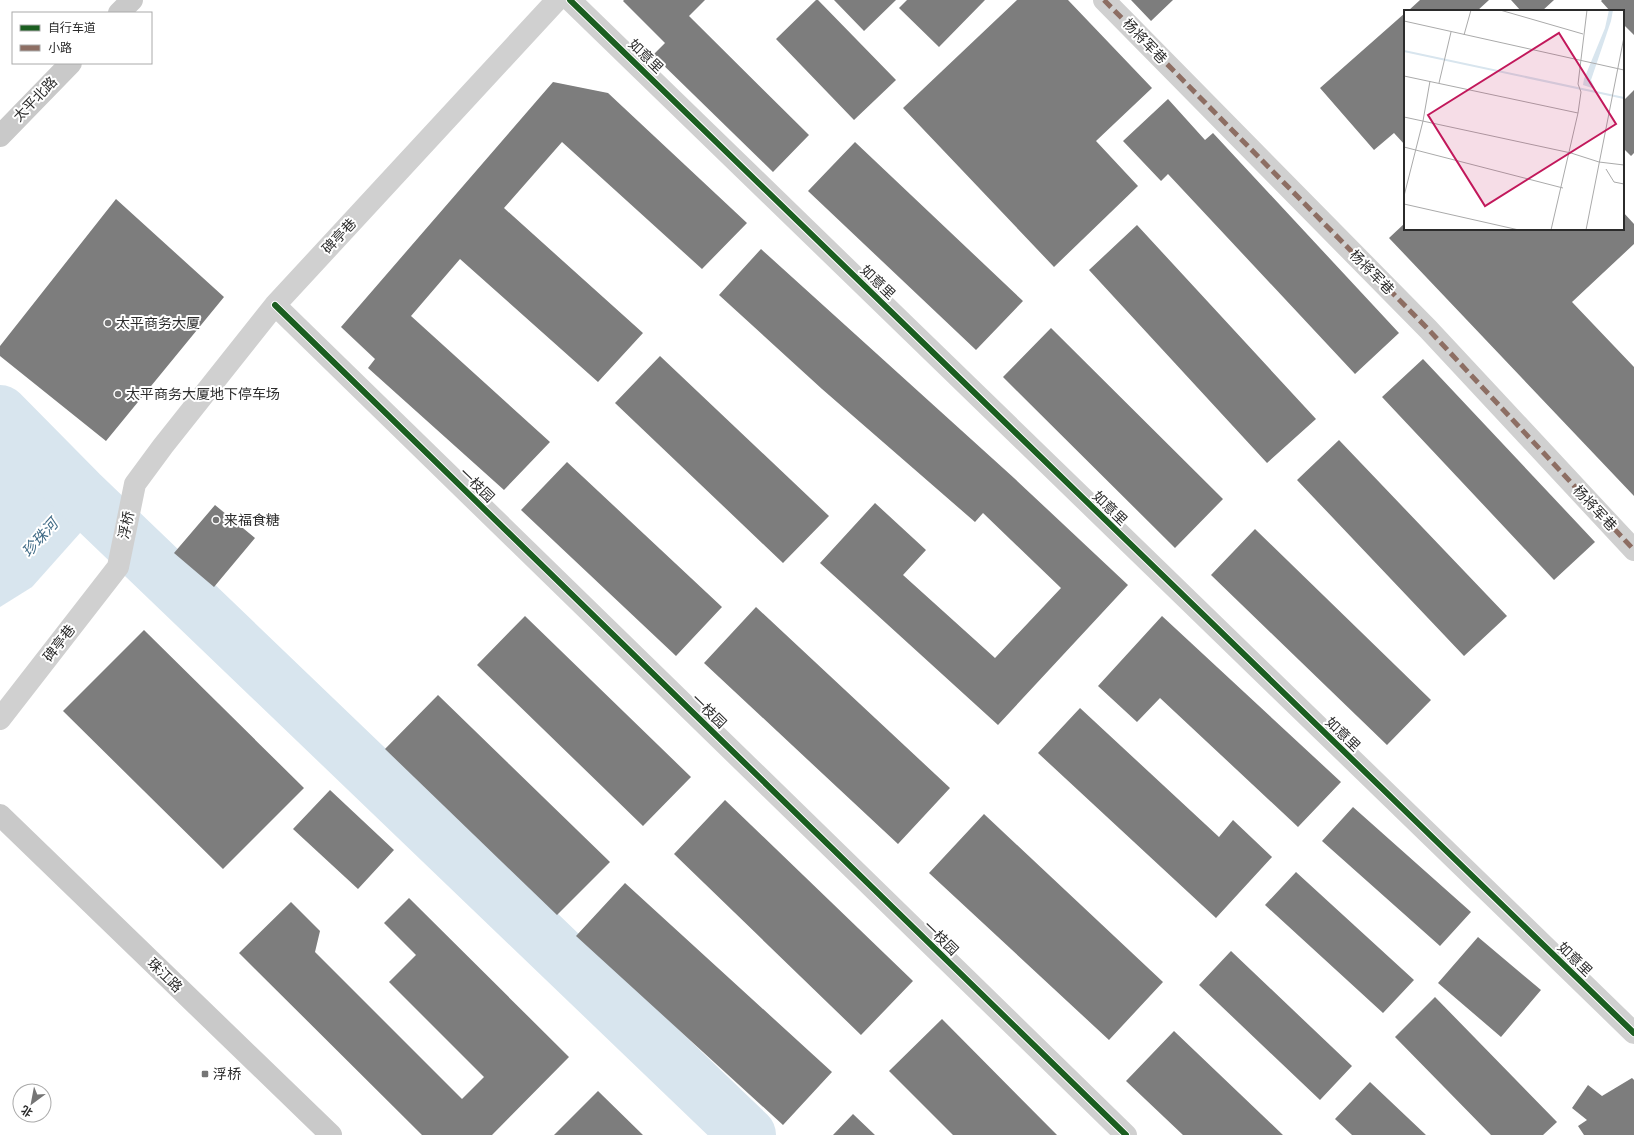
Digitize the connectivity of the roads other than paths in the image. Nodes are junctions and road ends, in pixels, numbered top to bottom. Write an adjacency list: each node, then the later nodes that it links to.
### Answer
1 (132, 0): 5 (main road)
2 (557, 0): 8 (street, 碑亭巷)
3 (570, 0): 14 (street, 如意里)
4 (1104, 0): 10 (street, 杨将军巷)
5 (120, 12)
6 (70, 64): 7 (main road, 太平北路)
7 (0, 136)
8 (276, 305): 9 (street, 碑亭巷); 16 (street, 一枝园)
9 (135, 484): 11 (street, 浮桥)
10 (1634, 550)
11 (118, 567): 12 (street, 碑亭巷)
12 (0, 718)
13 (0, 815): 15 (main road, 珠江路)
14 (1634, 1033)
15 (331, 1135)
16 (1126, 1135)

